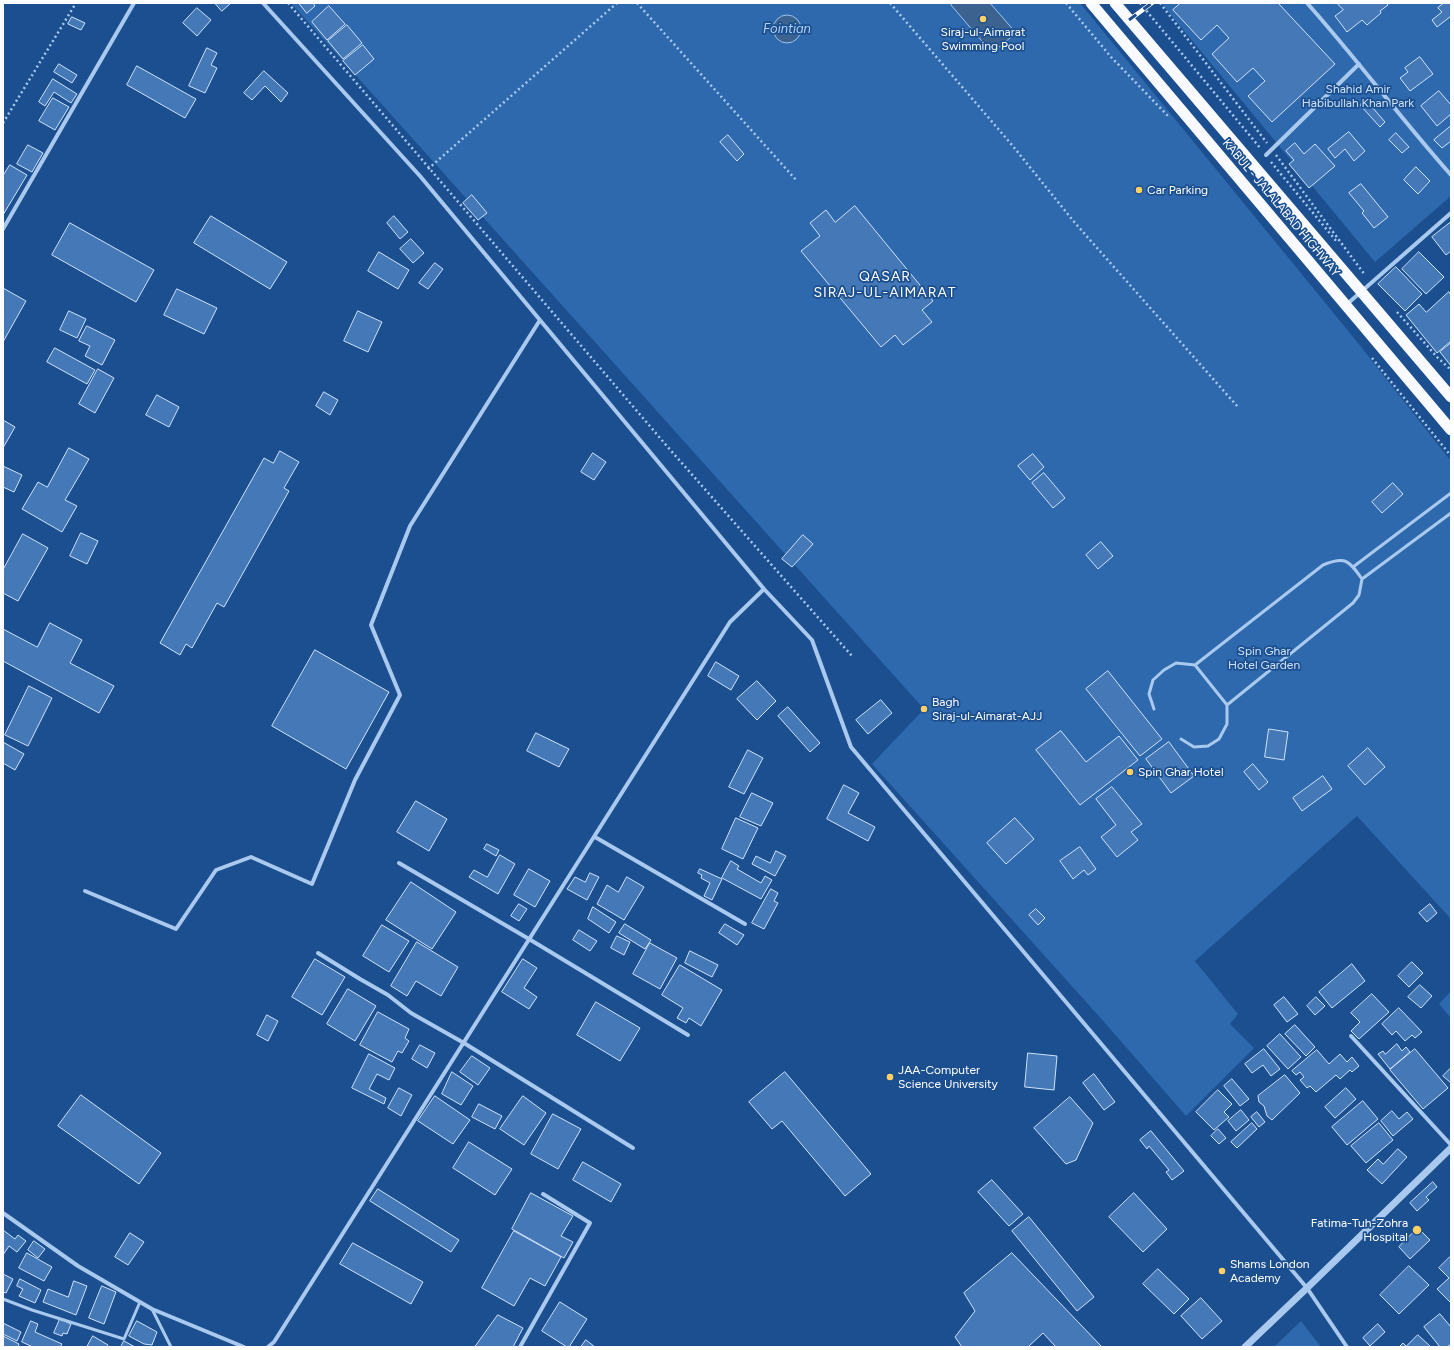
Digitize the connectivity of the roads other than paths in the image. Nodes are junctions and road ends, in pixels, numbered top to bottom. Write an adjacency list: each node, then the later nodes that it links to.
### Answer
1 (134, 3): 10 (street)
2 (263, 3): 13 (street)
3 (1091, 3): 12 (highway, KABUL - JALALABAD HIGHWAY)
4 (1115, 3): 11 (highway, KABUL - JALALABAD HIGHWAY)
5 (1307, 3): 6 (street)
6 (1359, 64): 7 (street); 8 (street)
7 (1266, 155)
8 (1451, 175)
9 (1451, 213): 11 (street)
10 (3, 229)
11 (1361, 292): 12 (street); 14 (highway, KABUL - JALALABAD HIGHWAY)
12 (1346, 306): 15 (highway, KABUL - JALALABAD HIGHWAY)
13 (540, 320): 20 (street); 27 (street)
14 (1451, 397)
15 (1451, 430)
16 (1451, 493): 18 (lane)
17 (1451, 513): 19 (lane)
18 (1353, 567): 19 (lane); 21 (lane)
19 (1362, 580): 22 (lane)
20 (764, 589): 25 (street); 38 (street)
21 (1195, 666): 22 (lane); 23 (lane)
22 (1227, 705): 24 (lane)
23 (1154, 709)
24 (1181, 739)
25 (595, 837): 28 (street); 29 (street)
26 (399, 863): 29 (street)
27 (85, 890)
28 (745, 924)
29 (529, 939): 31 (street); 33 (street)
30 (318, 953): 33 (street)
31 (688, 1035)
32 (1351, 1036): 34 (street)
33 (464, 1043): 35 (street); 44 (street)
34 (1451, 1146): 38 (street)
35 (633, 1148)
36 (543, 1194): 45 (street)
37 (3, 1213): 40 (street)
38 (1307, 1288): 46 (street); 47 (street)
39 (3, 1299): 40 (lane)
40 (140, 1302): 41 (street)
41 (152, 1309): 42 (lane); 43 (street)
42 (171, 1347)
43 (244, 1347)
44 (268, 1347)
45 (520, 1347)
46 (1245, 1347)
47 (1346, 1347)

